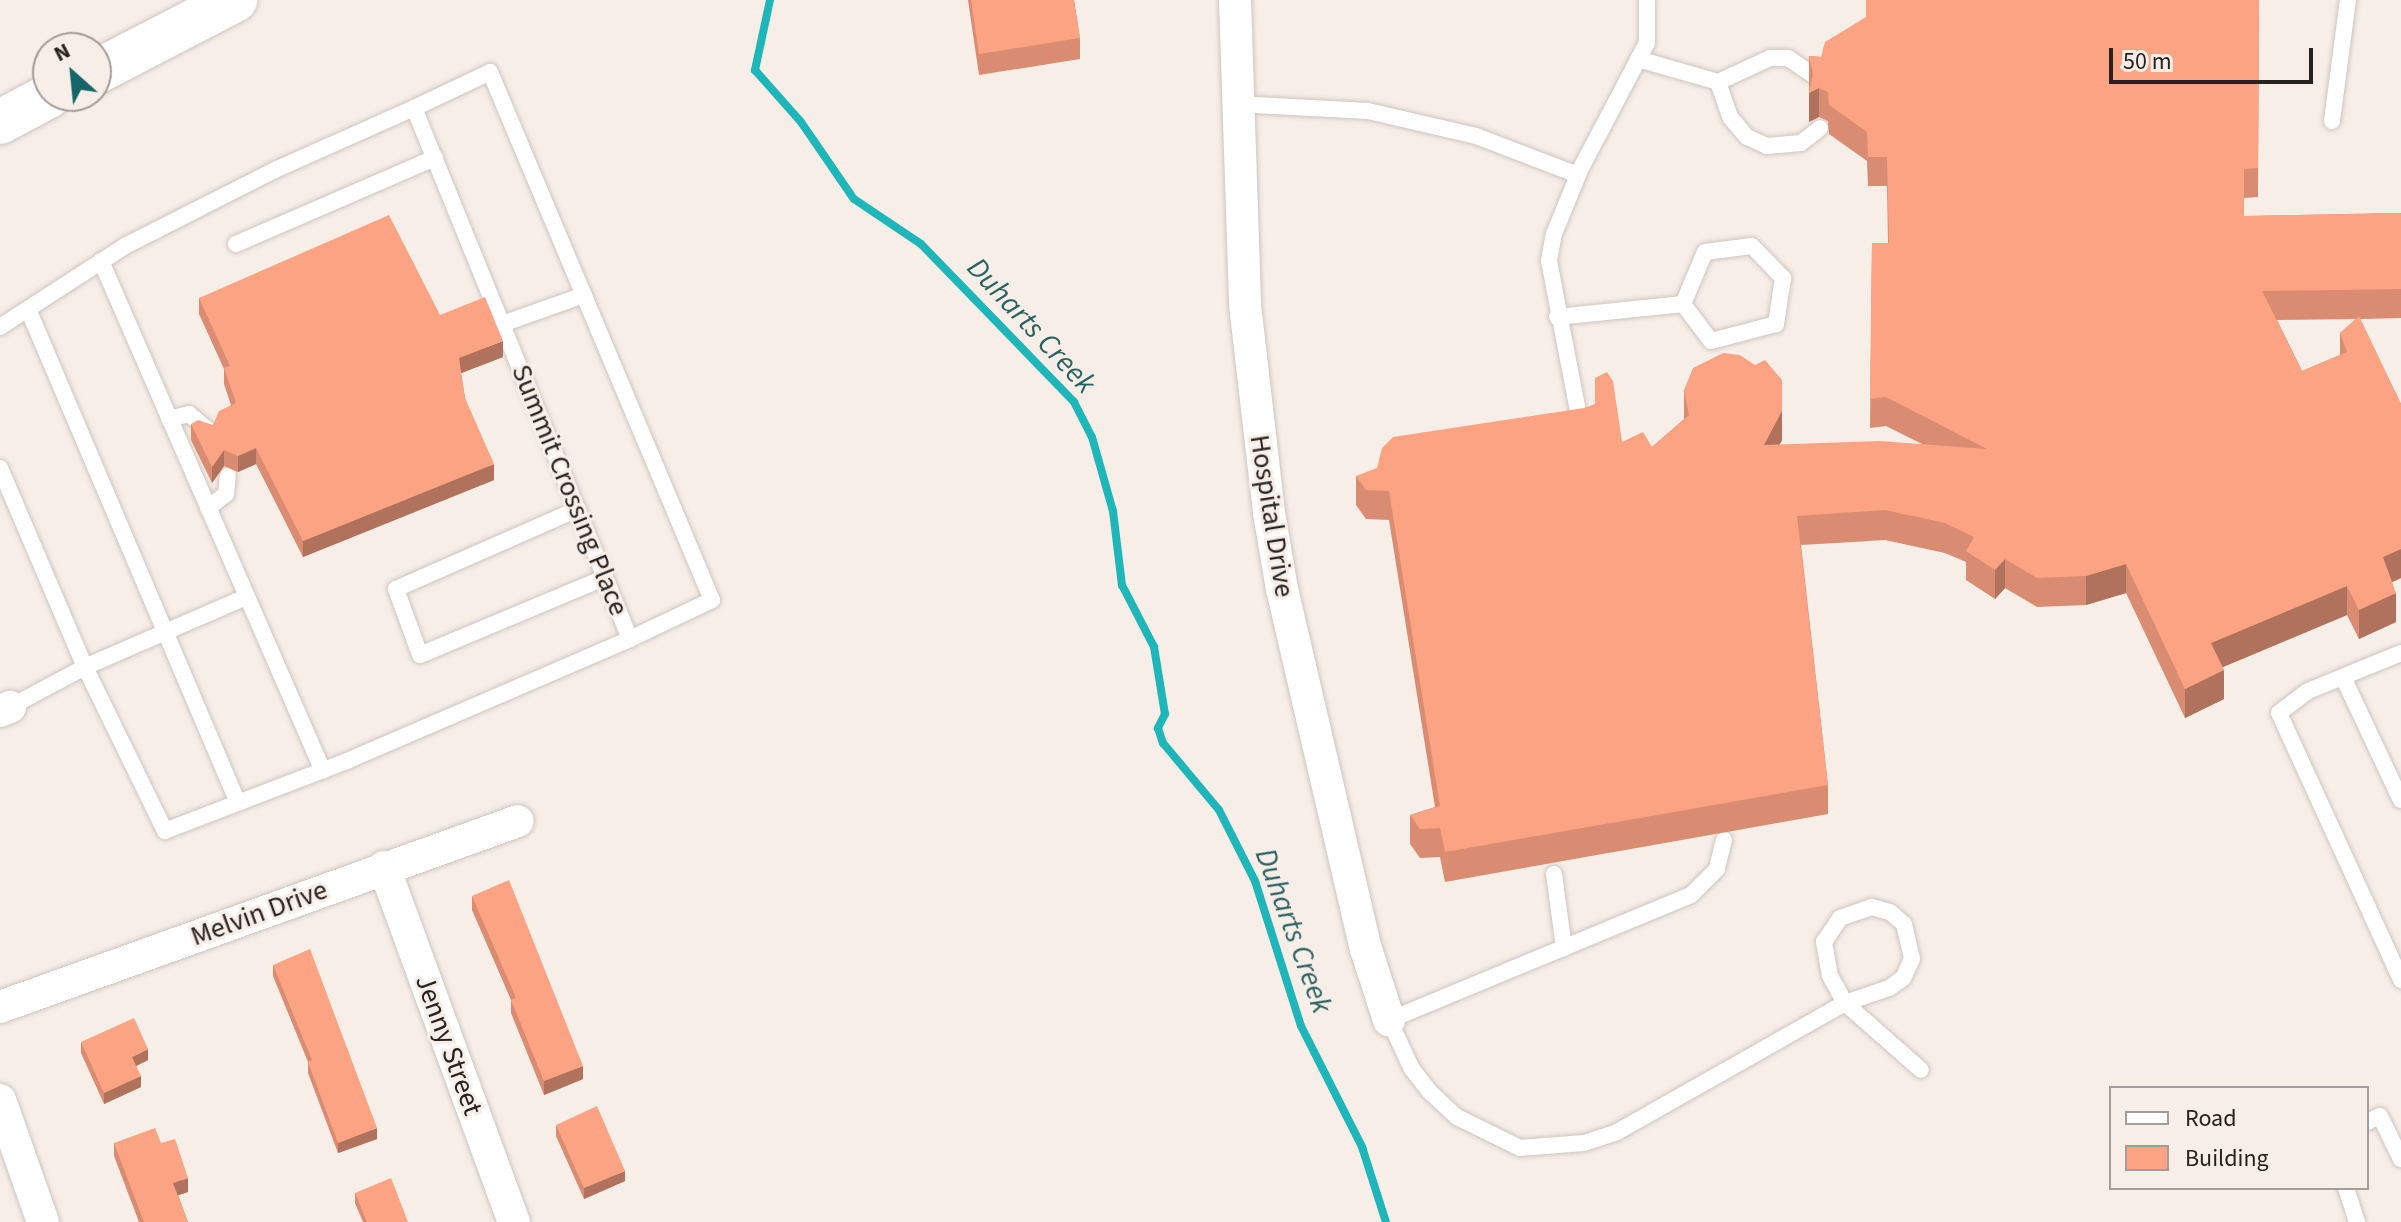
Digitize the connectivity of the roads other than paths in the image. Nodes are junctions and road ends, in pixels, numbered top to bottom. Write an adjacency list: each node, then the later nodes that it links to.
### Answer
1 (235, 0): 6 (street)
2 (1235, 0): 9 (street, Hospital Drive)
3 (1647, 0): 5 (lane)
4 (2348, 0): 12 (lane)
5 (1638, 59): 8 (lane); 16 (lane)
6 (112, 64)
7 (1816, 77): 8 (lane)
8 (1718, 82): 14 (lane)
9 (1234, 104): 16 (lane); 51 (street, Hospital Drive)
10 (32, 105): 13 (street)
11 (414, 108): 15 (lane, Summit Crossing Place); 18 (lane); 19 (lane)
12 (2332, 121)
13 (0, 122)
14 (1820, 128)
15 (435, 158): 17 (lane); 23 (lane, Summit Crossing Place)
16 (1578, 175): 22 (lane)
17 (236, 244)
18 (101, 261): 21 (lane); 25 (lane)
19 (584, 295): 23 (lane); 35 (lane)
20 (1683, 304): 20 (lane); 22 (lane)
21 (28, 309): 24 (lane); 34 (lane)
22 (1557, 317): 26 (lane)
23 (502, 324): 31 (lane, Summit Crossing Place)
24 (0, 327)
25 (169, 419): 27 (lane); 30 (lane)
26 (1581, 427)
27 (209, 431)
28 (0, 468): 37 (lane)
29 (228, 476): 30 (lane)
30 (208, 508): 33 (lane)
31 (578, 509): 32 (lane, Summit Crossing Place); 32 (lane)
32 (604, 578): 35 (lane, Summit Crossing Place)
33 (246, 597): 34 (lane); 40 (lane)
34 (168, 630): 37 (lane); 42 (lane)
35 (630, 639): 40 (lane, Summit Crossing Place)
36 (2401, 653): 38 (lane)
37 (85, 667): 39 (lane); 42 (lane, Summit Crossing Place)
38 (2343, 677): 41 (lane); 48 (lane)
39 (3, 707)
40 (323, 771): 42 (lane, Summit Crossing Place)
41 (2401, 800)
42 (238, 803)
43 (518, 821): 45 (street, Melvin Drive)
44 (1724, 840): 47 (lane)
45 (384, 867): 50 (street, Melvin Drive); 58 (street, Jenny Street)
46 (1554, 874): 47 (lane)
47 (1564, 948): 51 (lane)
48 (2401, 980)
49 (1845, 1003): 49 (lane); 51 (lane); 52 (lane)
50 (0, 1007)
51 (1389, 1020)
52 (1921, 1070)
53 (0, 1100): 57 (street)
54 (2369, 1121): 55 (lane)
55 (2401, 1159)
56 (2347, 1190): 59 (lane)
57 (43, 1222)
58 (514, 1222)
59 (2357, 1222)

